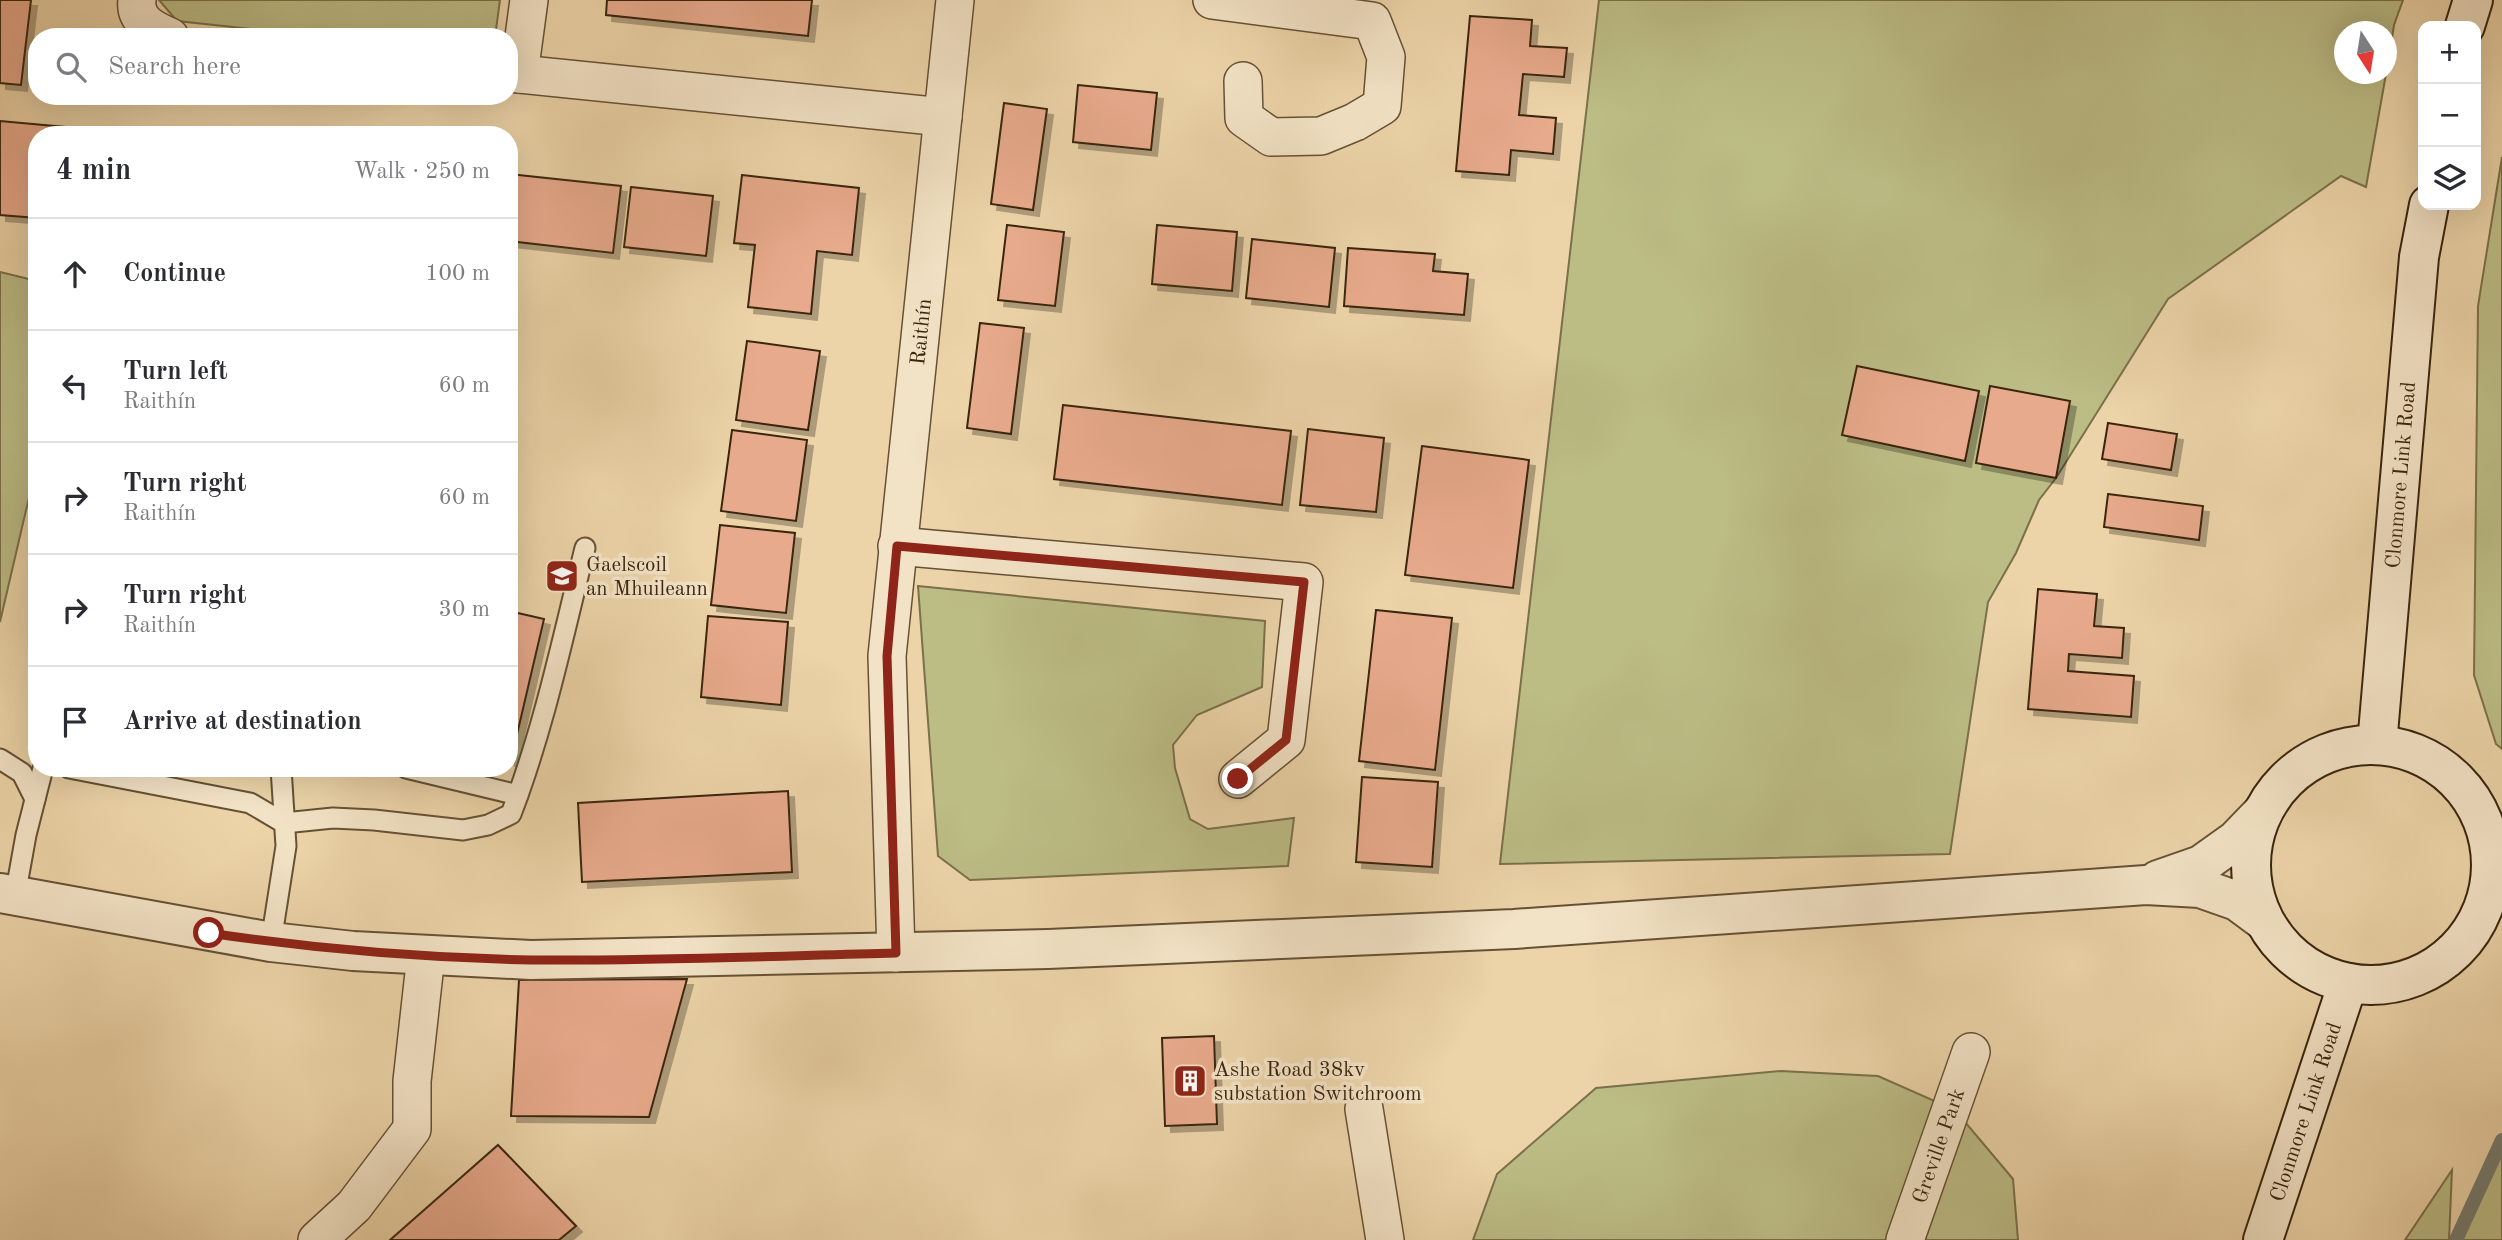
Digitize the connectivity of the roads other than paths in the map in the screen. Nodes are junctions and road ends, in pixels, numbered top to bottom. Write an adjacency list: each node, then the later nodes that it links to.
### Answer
1 (137, 0): 7 (street)
2 (529, 0): 8 (street)
3 (955, 0): 11 (street, Raithín)
4 (1212, 0): 10 (street)
5 (2473, 0): 6 (street)
6 (2467, 21)
7 (148, 28)
8 (518, 54)
9 (518, 73): 11 (street)
10 (1243, 81)
11 (943, 117): 13 (street, Raithín)
12 (2428, 210): 15 (street, Clonmore Link Road)
13 (897, 546): 21 (street); 31 (street, Raithín)
14 (585, 548): 23 (lane)
15 (2377, 745): 24 (street); 26 (street)
16 (0, 759): 17 (lane)
17 (28, 777)
18 (114, 777): 25 (lane)
19 (281, 777): 25 (lane)
20 (443, 777): 23 (lane)
21 (1238, 779)
22 (39, 784): 28 (lane)
23 (518, 795): 25 (lane)
24 (2263, 812): 27 (street); 29 (street)
25 (284, 823): 30 (lane)
26 (2497, 873): 33 (street)
27 (2146, 884): 29 (street); 31 (street)
28 (8, 895): 30 (street)
29 (2264, 921): 33 (street)
30 (271, 942): 32 (street)
31 (896, 953): 32 (street)
32 (426, 956): 36 (street)
33 (2348, 983): 39 (street, Clonmore Link Road)
34 (1971, 1052): 38 (street, Greville Park)
35 (1364, 1109): 37 (street)
36 (317, 1240)
37 (1385, 1240)
38 (1905, 1240)
39 (2263, 1240)

